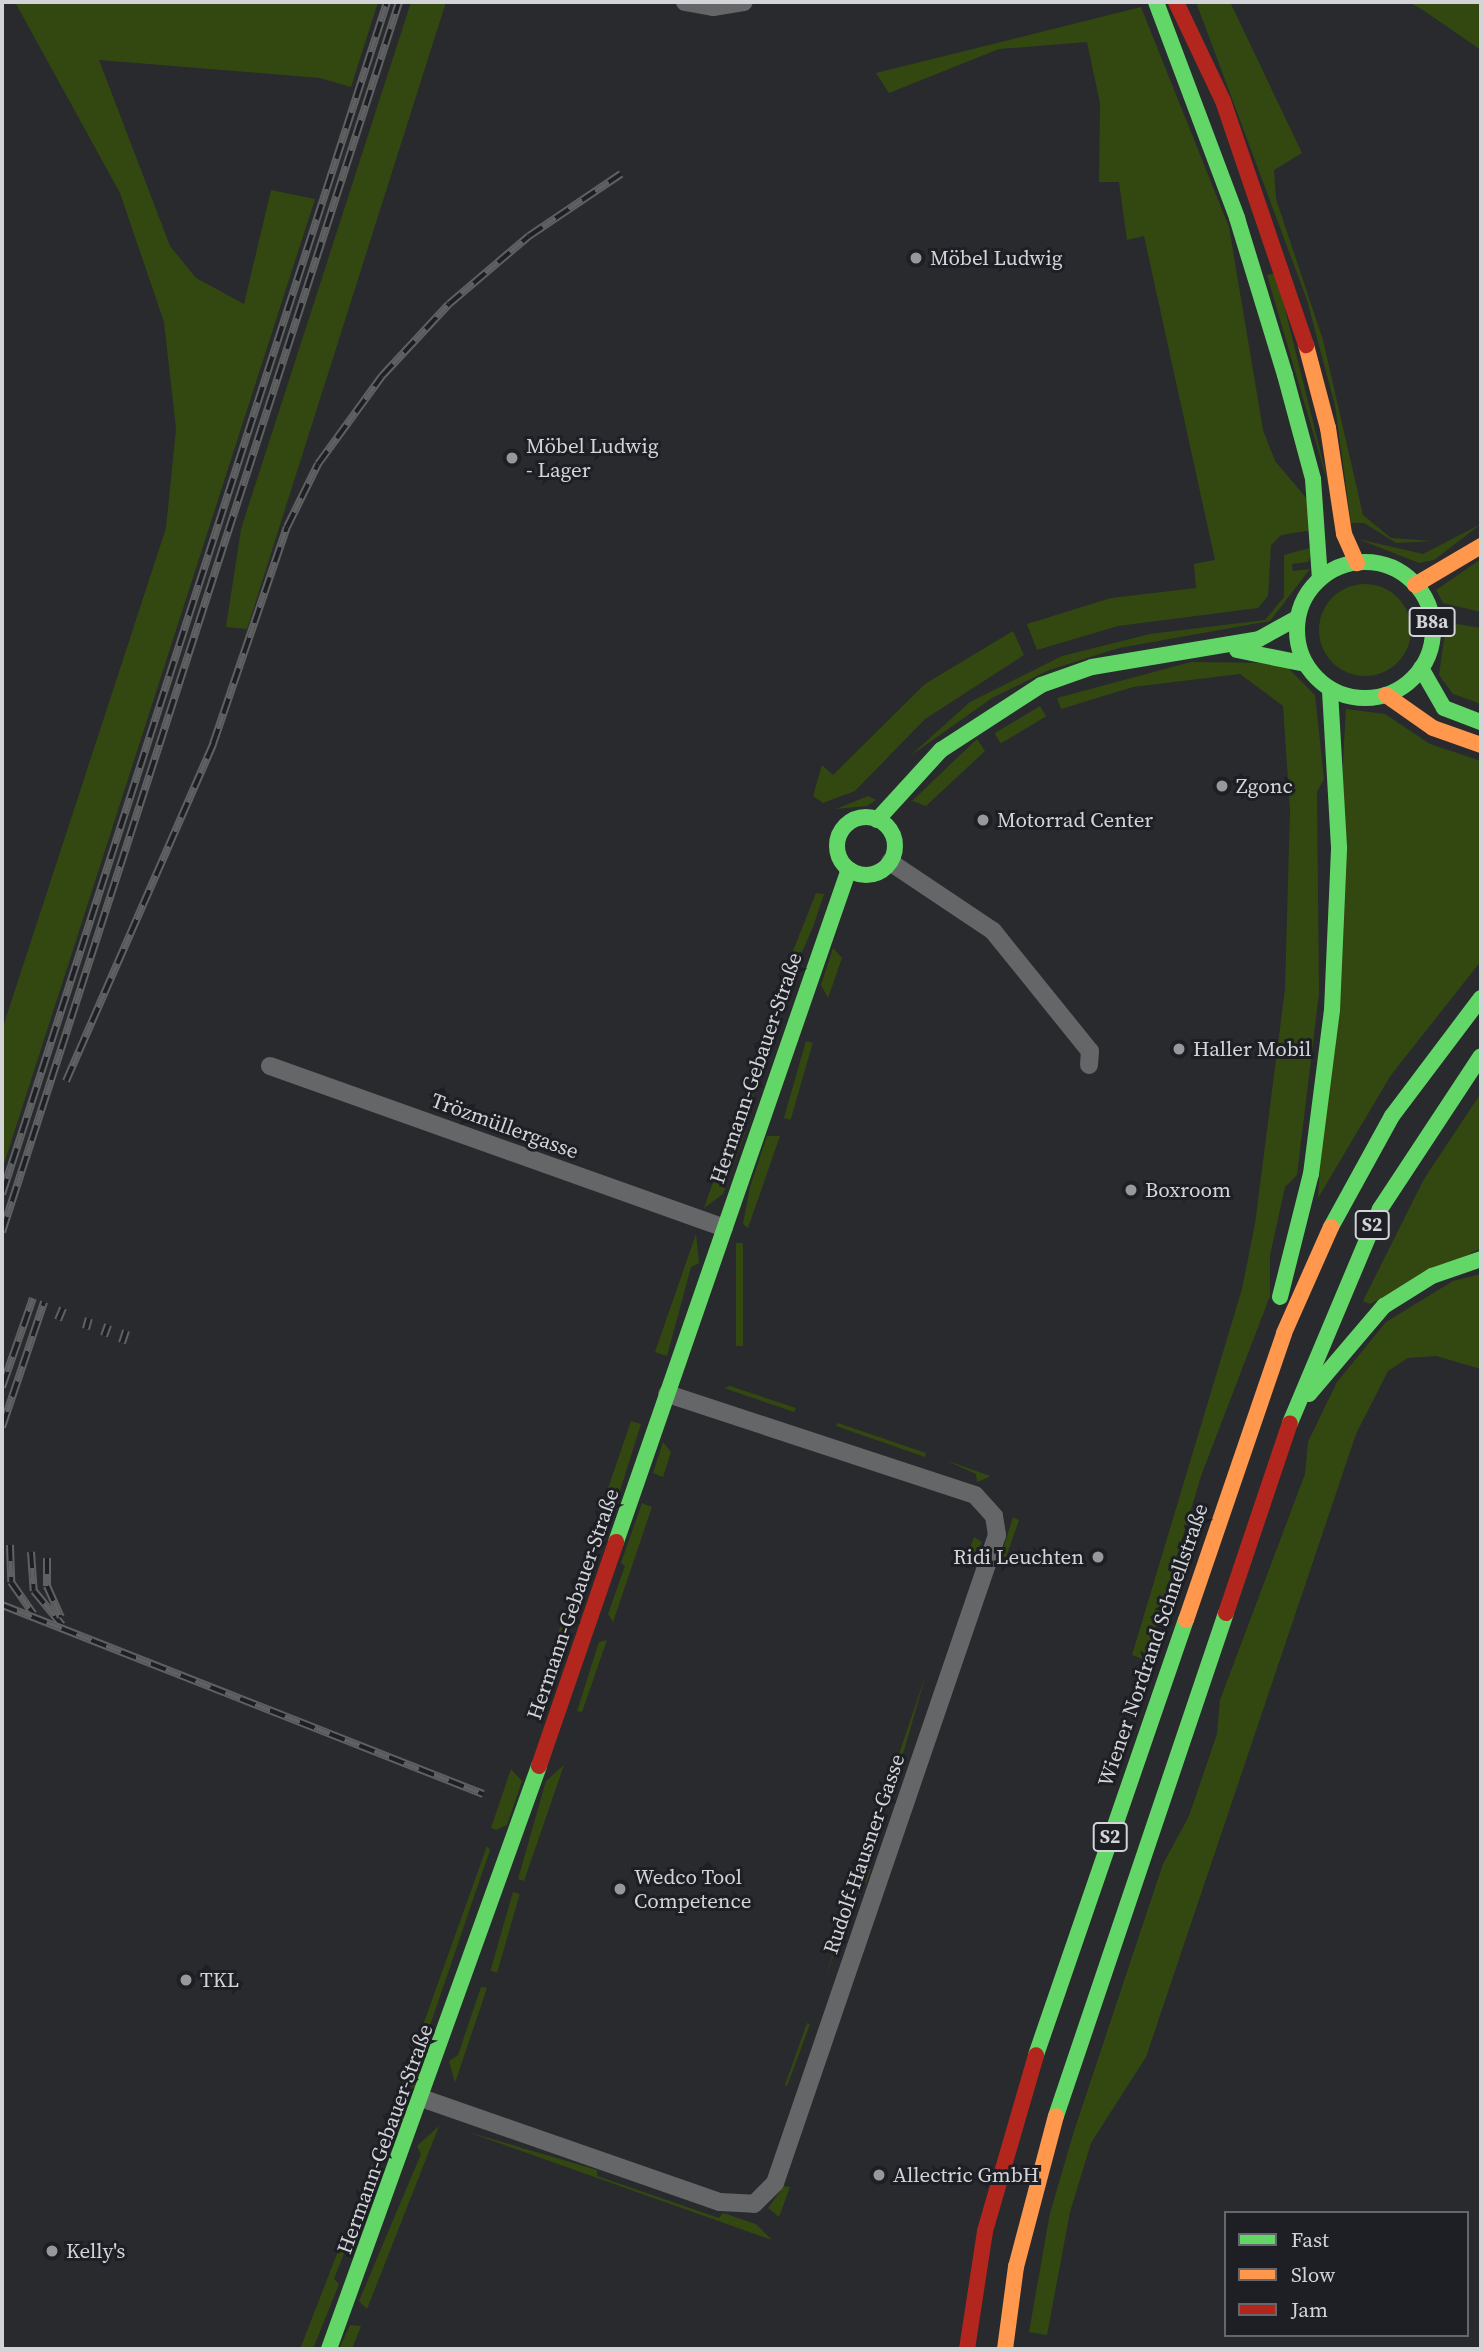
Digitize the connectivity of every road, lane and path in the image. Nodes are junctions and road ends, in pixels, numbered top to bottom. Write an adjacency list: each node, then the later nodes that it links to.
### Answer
1 (685, 2): 2 (street)
2 (744, 2)
3 (1156, 2): 7 (main road)
4 (1176, 2): 6 (main road)
5 (1481, 546): 8 (main road)
6 (1357, 563): 7 (main road); 8 (main road, B8a)
7 (1320, 578): 9 (main road)
8 (1415, 584): 12 (main road, B8a)
9 (1297, 618): 10 (main road); 11 (main road)
10 (1223, 649): 11 (main road); 17 (main road)
11 (1306, 664): 13 (main road)
12 (1421, 668): 14 (main road, B8a); 15 (main road)
13 (1330, 689): 14 (main road); 26 (main road)
14 (1386, 695): 16 (main road)
15 (1481, 722)
16 (1481, 746)
17 (877, 820): 18 (main road); 19 (main road)
18 (890, 862): 19 (main road); 22 (street)
19 (849, 869): 24 (main road, Hermann-Gebauer-Straße)
20 (1481, 998): 26 (main road, Wiener Nordrand Schnellstraße / S2)
21 (1481, 1056): 28 (main road, S2)
22 (1089, 1065)
23 (270, 1066): 24 (street, Trözmüllergasse)
24 (724, 1228): 27 (main road, Hermann-Gebauer-Straße)
25 (1481, 1259): 28 (main road)
26 (1284, 1333): 31 (main road, Wiener Nordrand Schnellstraße / S2)
27 (667, 1394): 29 (main road, Hermann-Gebauer-Straße); 29 (street, Rudolf-Hausner-Gasse)
28 (1295, 1412): 32 (main road, S2)
29 (424, 2099): 30 (main road, Hermann-Gebauer-Straße)
30 (329, 2349)
31 (967, 2349)
32 (1005, 2349)

